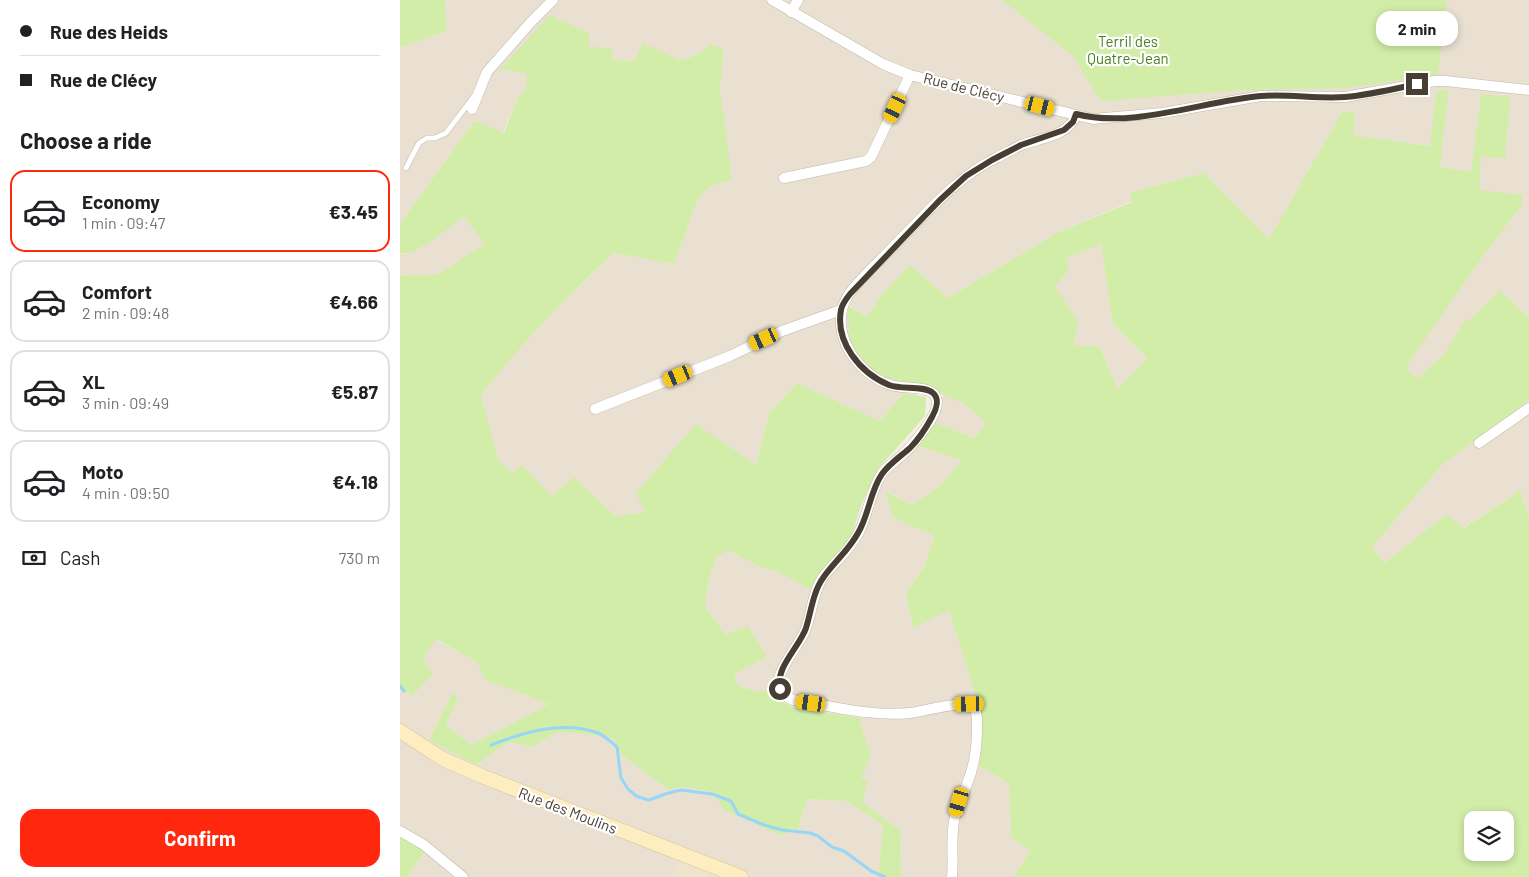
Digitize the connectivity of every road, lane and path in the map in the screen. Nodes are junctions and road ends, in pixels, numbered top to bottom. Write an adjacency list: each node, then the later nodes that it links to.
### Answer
1 (553, 0): 7 (street)
2 (772, 0): 4 (street, Rue de Clécy)
3 (798, 0): 4 (street)
4 (791, 12): 5 (street, Rue de Clécy)
5 (910, 75): 9 (street, Rue de Clécy); 11 (street)
6 (1529, 90): 9 (street, Rue de Clécy)
7 (479, 91): 8 (street); 10 (lane)
8 (472, 109)
9 (1076, 114): 12 (street)
10 (406, 168)
11 (784, 178)
12 (841, 310): 14 (street); 20 (street)
13 (1529, 408): 15 (street)
14 (595, 409)
15 (1479, 443)
16 (400, 731): 19 (street, Rue des Moulins)
17 (400, 831): 18 (street)
18 (463, 877)
19 (741, 877)
20 (952, 877)

